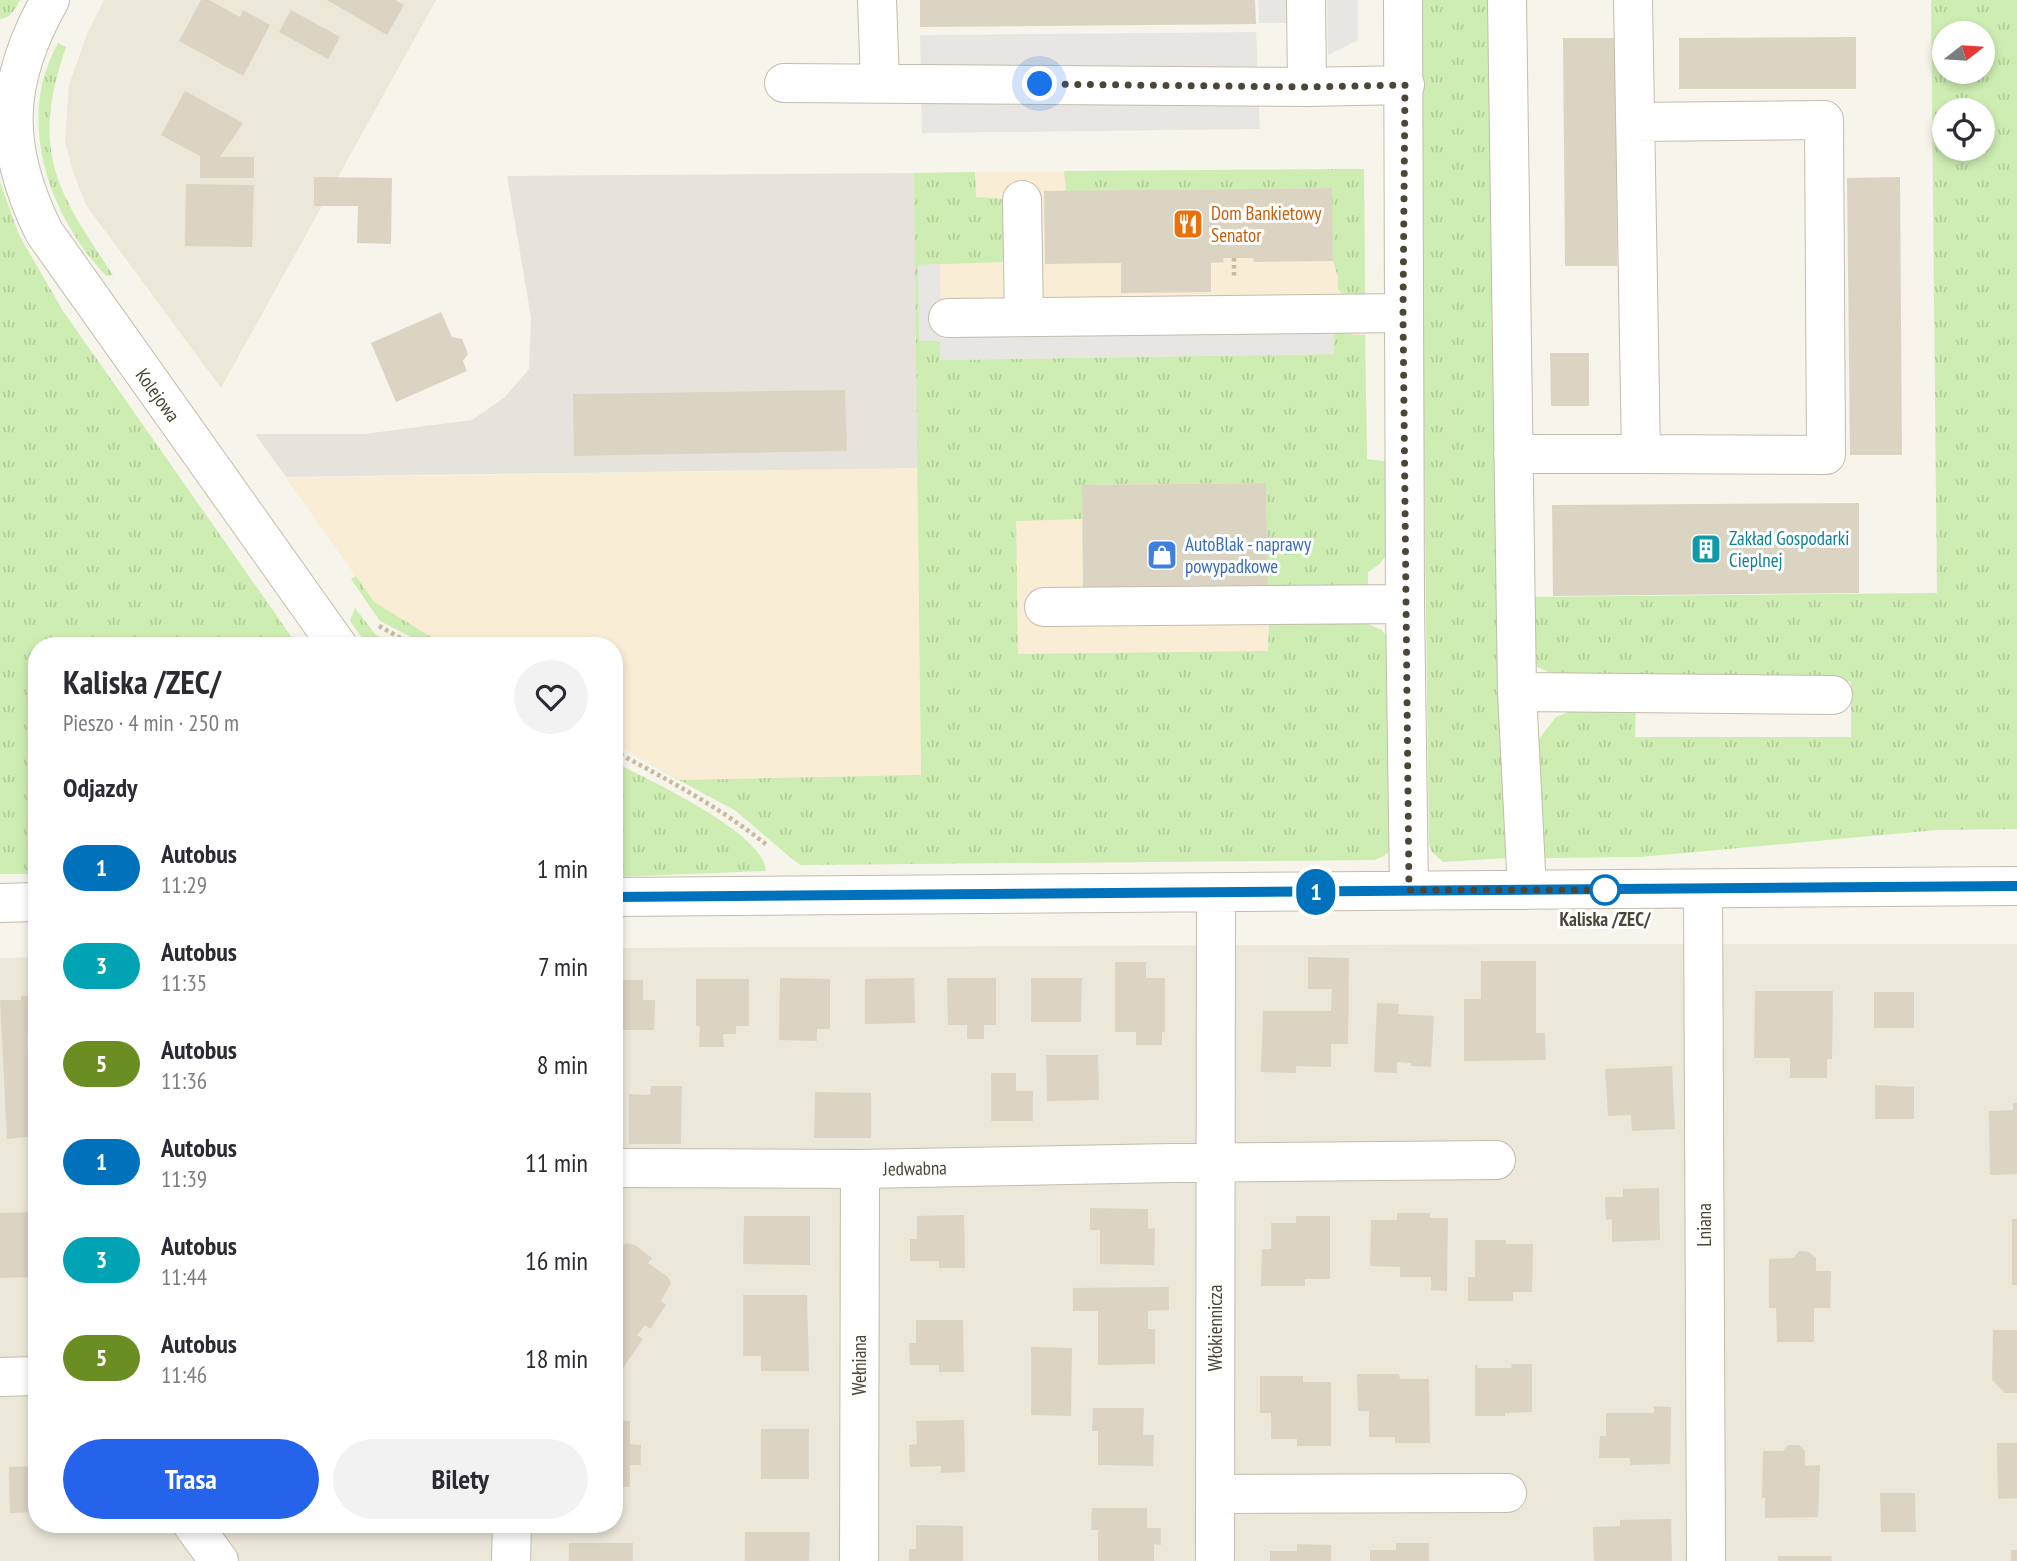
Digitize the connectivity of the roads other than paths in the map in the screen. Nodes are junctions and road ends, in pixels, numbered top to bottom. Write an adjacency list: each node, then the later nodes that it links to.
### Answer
1 (50, 0): 7 (street, Kolejowa)
2 (877, 0): 8 (street)
3 (1306, 0): 11 (street)
4 (1403, 0): 10 (street)
5 (1507, 0): 18 (street)
6 (1633, 0): 12 (street)
7 (13, 47): 13 (street, Kolejowa)
8 (880, 82): 9 (street); 11 (street)
9 (784, 83)
10 (1405, 85): 11 (street); 15 (street)
11 (1307, 87)
12 (1635, 122): 19 (street); 19 (street)
13 (7, 142): 22 (street, Kolejowa)
14 (1023, 200): 16 (street)
15 (1403, 313): 16 (street); 20 (street)
16 (1024, 317): 17 (street)
17 (948, 318)
18 (1513, 454): 19 (street); 23 (street)
19 (1641, 454)
20 (1405, 604): 21 (street); 27 (street)
21 (1044, 607)
22 (332, 637)
23 (1517, 692): 24 (street); 28 (street)
24 (1833, 695)
25 (2017, 886): 26 (street)
26 (1703, 889): 28 (street); 47 (street, Lniana)
27 (1409, 890): 28 (street); 29 (street)
28 (1527, 890)
29 (1216, 892): 30 (street); 34 (street, Włókiennicza)
30 (623, 897)
31 (28, 902): 32 (street)
32 (0, 903)
33 (1496, 1160): 34 (street)
34 (1216, 1162): 36 (street, Jedwabna); 40 (street, Włókiennicza)
35 (623, 1168): 36 (street, Jedwabna)
36 (860, 1169): 45 (street, Wełniana)
37 (0, 1377): 38 (street)
38 (28, 1377)
39 (1507, 1493): 40 (street)
40 (1215, 1494): 46 (street, Włókiennicza)
41 (199, 1533): 43 (street)
42 (512, 1533): 44 (street)
43 (219, 1561)
44 (511, 1561)
45 (859, 1561)
46 (1215, 1561)
47 (1706, 1561)

